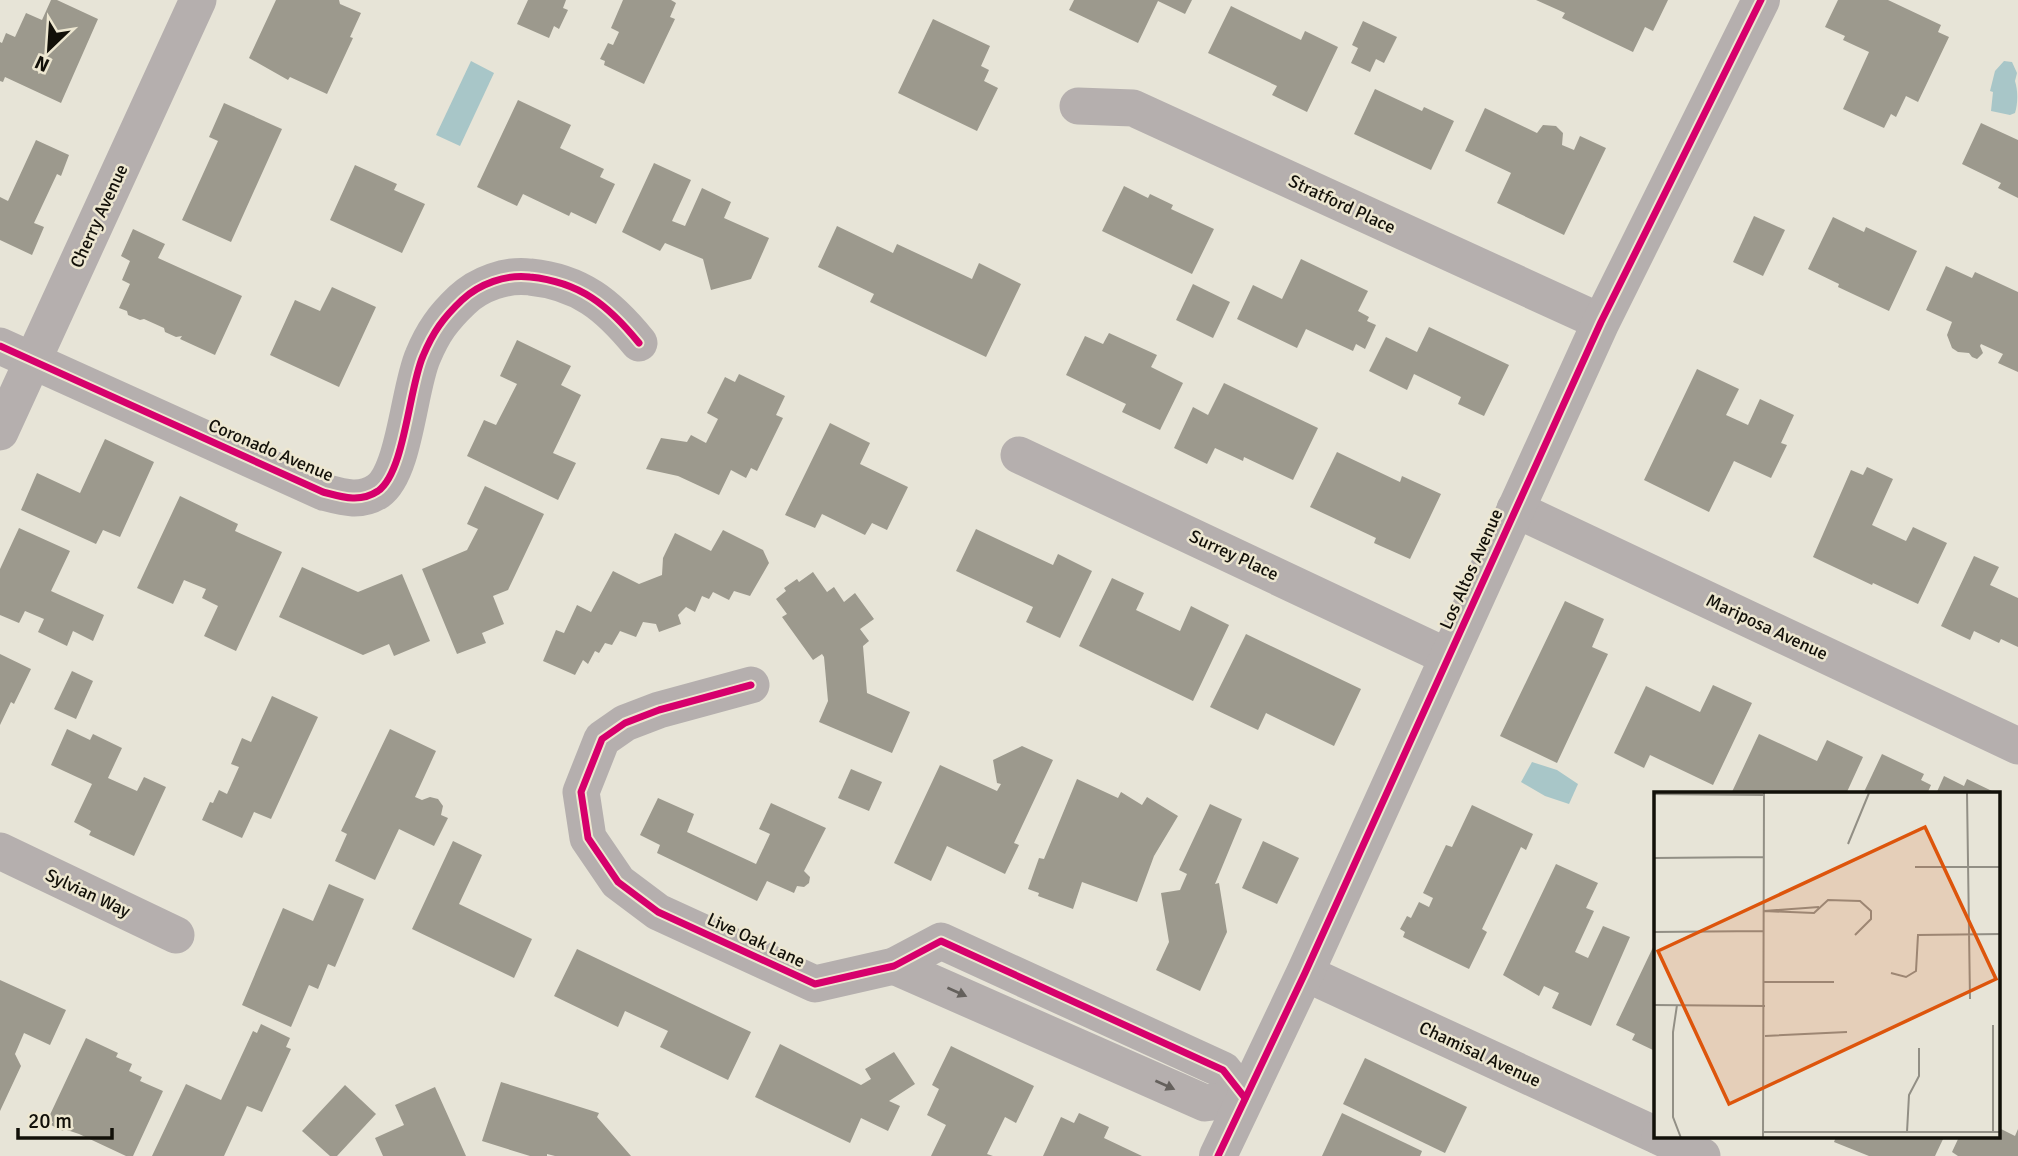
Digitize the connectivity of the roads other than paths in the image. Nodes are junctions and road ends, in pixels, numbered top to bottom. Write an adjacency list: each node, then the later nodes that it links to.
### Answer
1 (198, 0): 7 (street, Cherry Avenue)
2 (1761, 0): 4 (street, Los Altos Avenue)
3 (1078, 106): 4 (street, Stratford Place)
4 (1601, 322): 10 (street, Los Altos Avenue)
5 (639, 344): 7 (street, Coronado Avenue)
6 (0, 346): 7 (street, Coronado Avenue)
7 (33, 361): 8 (street, Cherry Avenue)
8 (0, 432)
9 (1019, 455): 11 (street, Surrey Place)
10 (1515, 509): 11 (street, Los Altos Avenue); 13 (street, Mariposa Avenue)
11 (1448, 657): 16 (street, Los Altos Avenue)
12 (751, 685): 17 (street, Live Oak Lane)
13 (2018, 746)
14 (0, 851): 15 (street, Sylvian Way)
15 (176, 935)
16 (1305, 973): 17 (street, Los Altos Avenue); 18 (street, Chamisal Avenue)
17 (1245, 1098): 20 (street, Los Altos Avenue)
18 (1654, 1134)
19 (1662, 1138): 21 (street, Chamisal Avenue)
20 (1217, 1156)
21 (1702, 1156)

